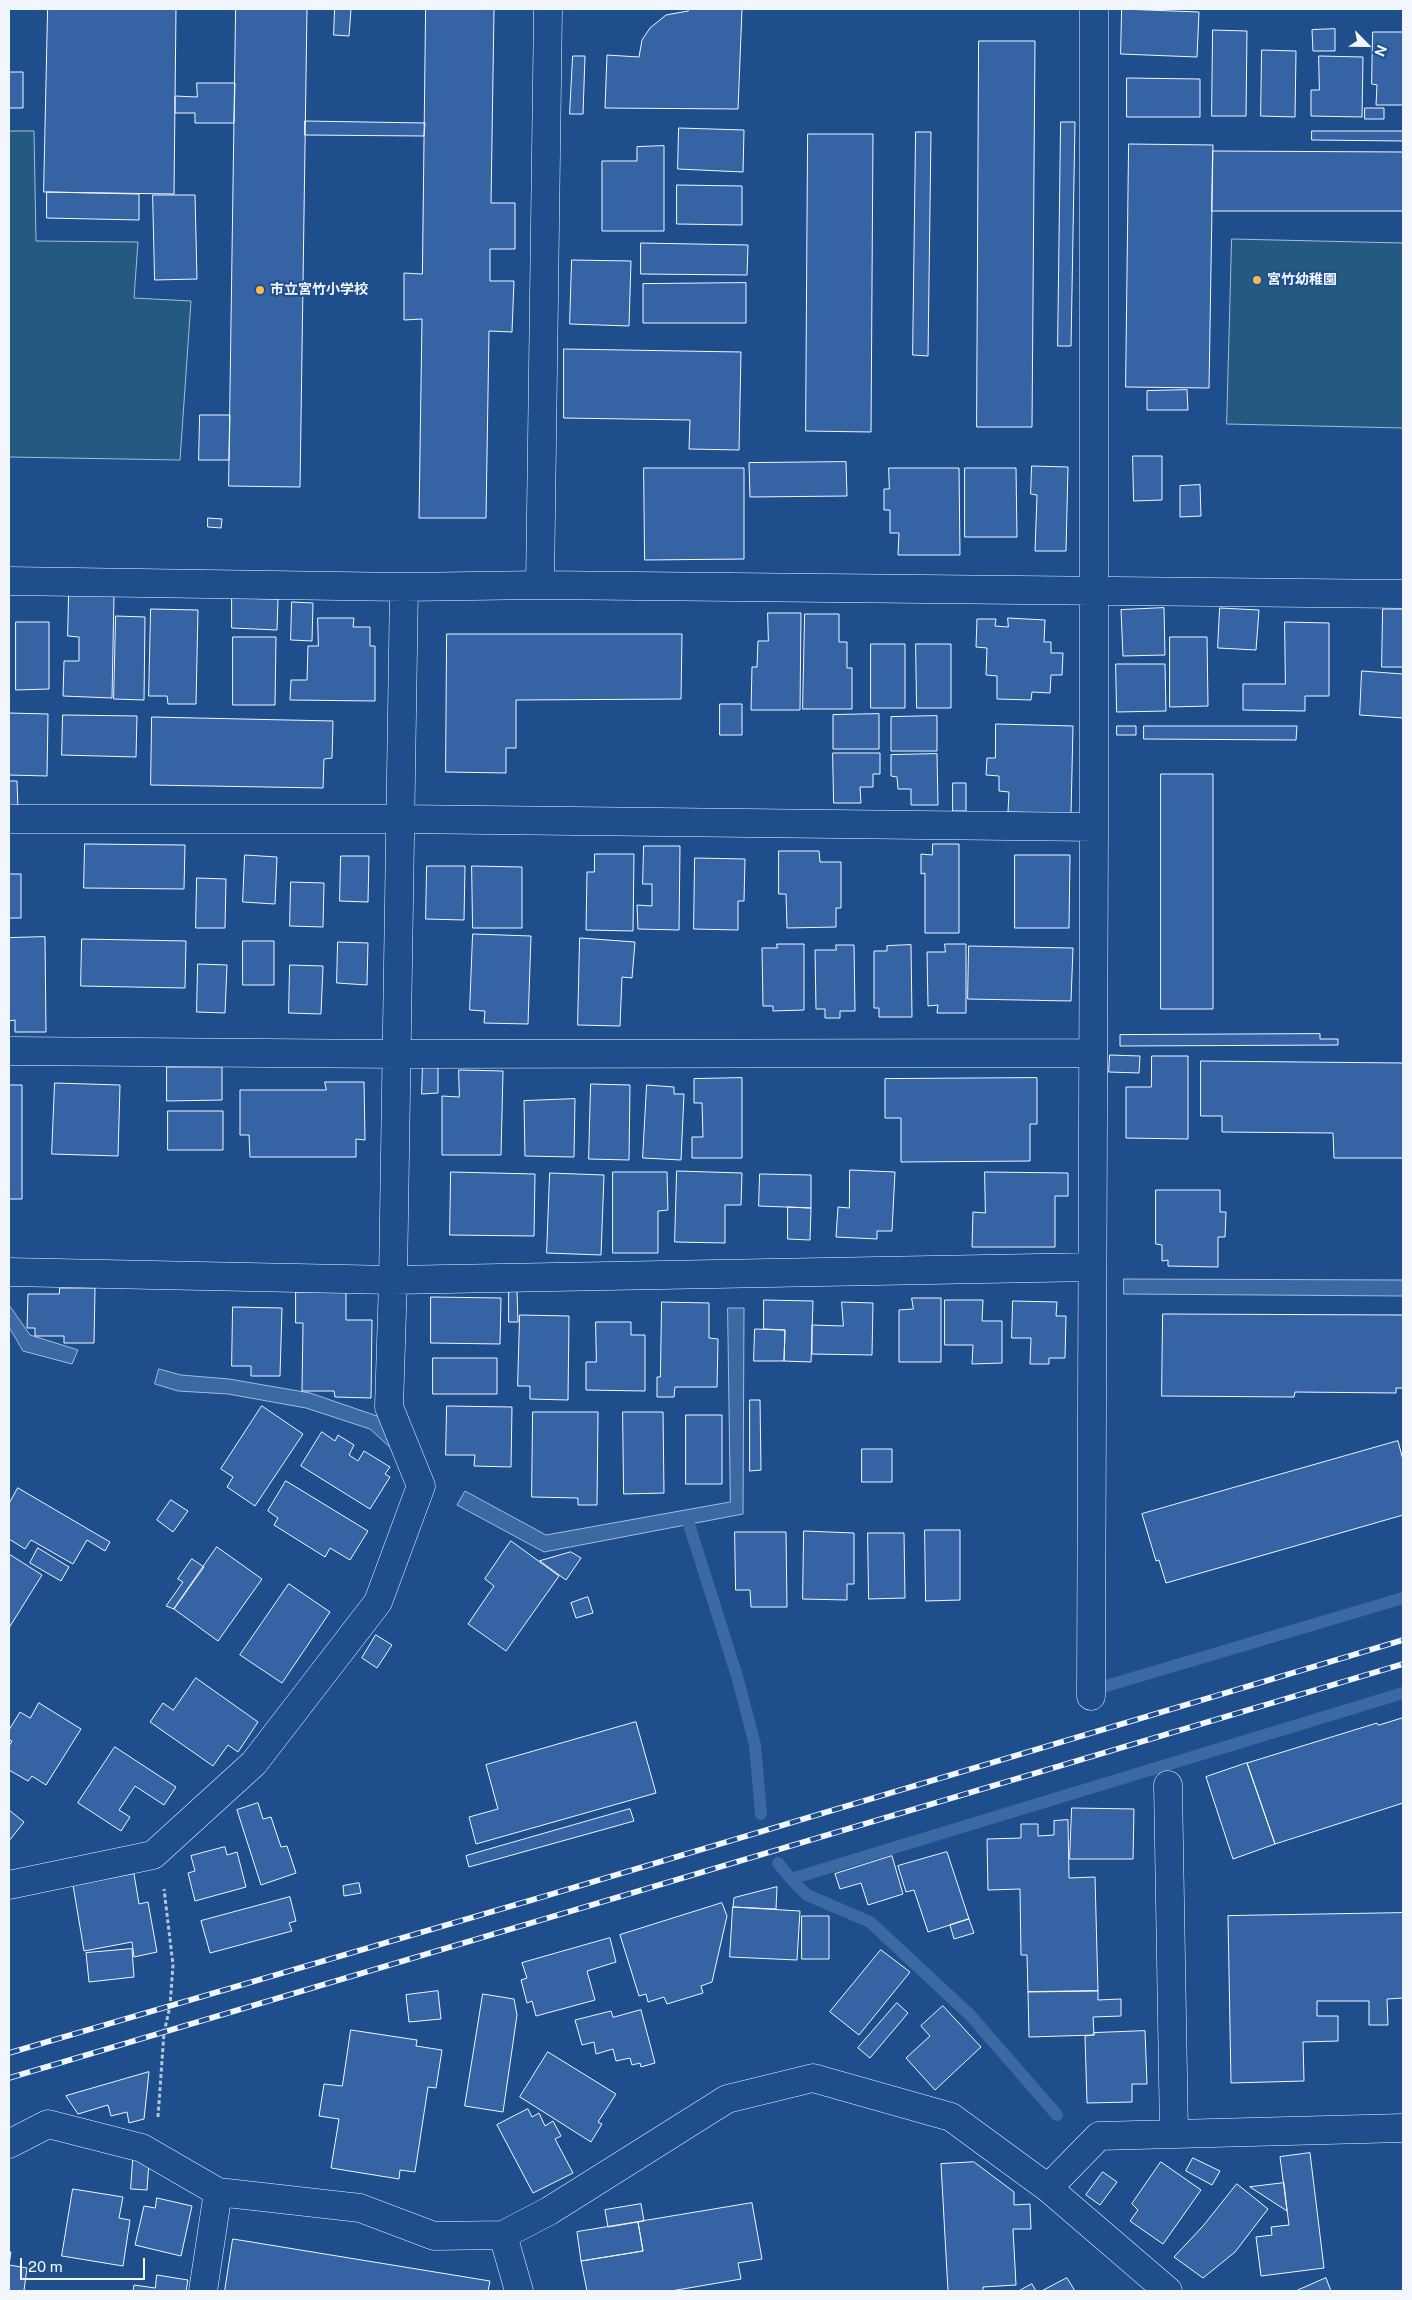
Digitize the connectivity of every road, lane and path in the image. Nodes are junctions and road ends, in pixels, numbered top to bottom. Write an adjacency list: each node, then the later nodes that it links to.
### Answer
1 (548, 9): 4 (street)
2 (1094, 9): 6 (street)
3 (9, 581): 5 (street)
4 (540, 585): 5 (street); 6 (street)
5 (404, 587): 9 (street)
6 (1093, 590): 7 (street); 10 (street)
7 (1403, 594)
8 (9, 819): 9 (street)
9 (400, 819): 10 (street); 13 (street)
10 (1094, 827): 12 (street)
11 (9, 1051): 13 (street)
12 (1092, 1053): 13 (street); 14 (street)
13 (396, 1054): 16 (street)
14 (1092, 1267): 16 (street); 17 (street)
15 (9, 1272): 16 (street)
16 (393, 1280): 19 (street)
17 (1091, 1696)
18 (1168, 1785): 22 (street)
19 (153, 1855): 20 (street); 24 (path)
20 (9, 1885)
21 (1403, 2128): 22 (street)
22 (1174, 2134): 25 (street)
23 (9, 2144): 24 (street)
24 (142, 2148): 26 (street)
25 (1048, 2188): 27 (street); 30 (street)
26 (218, 2192): 27 (street); 28 (street)
27 (503, 2235): 29 (street)
28 (203, 2291)
29 (519, 2291)
30 (1168, 2291)

